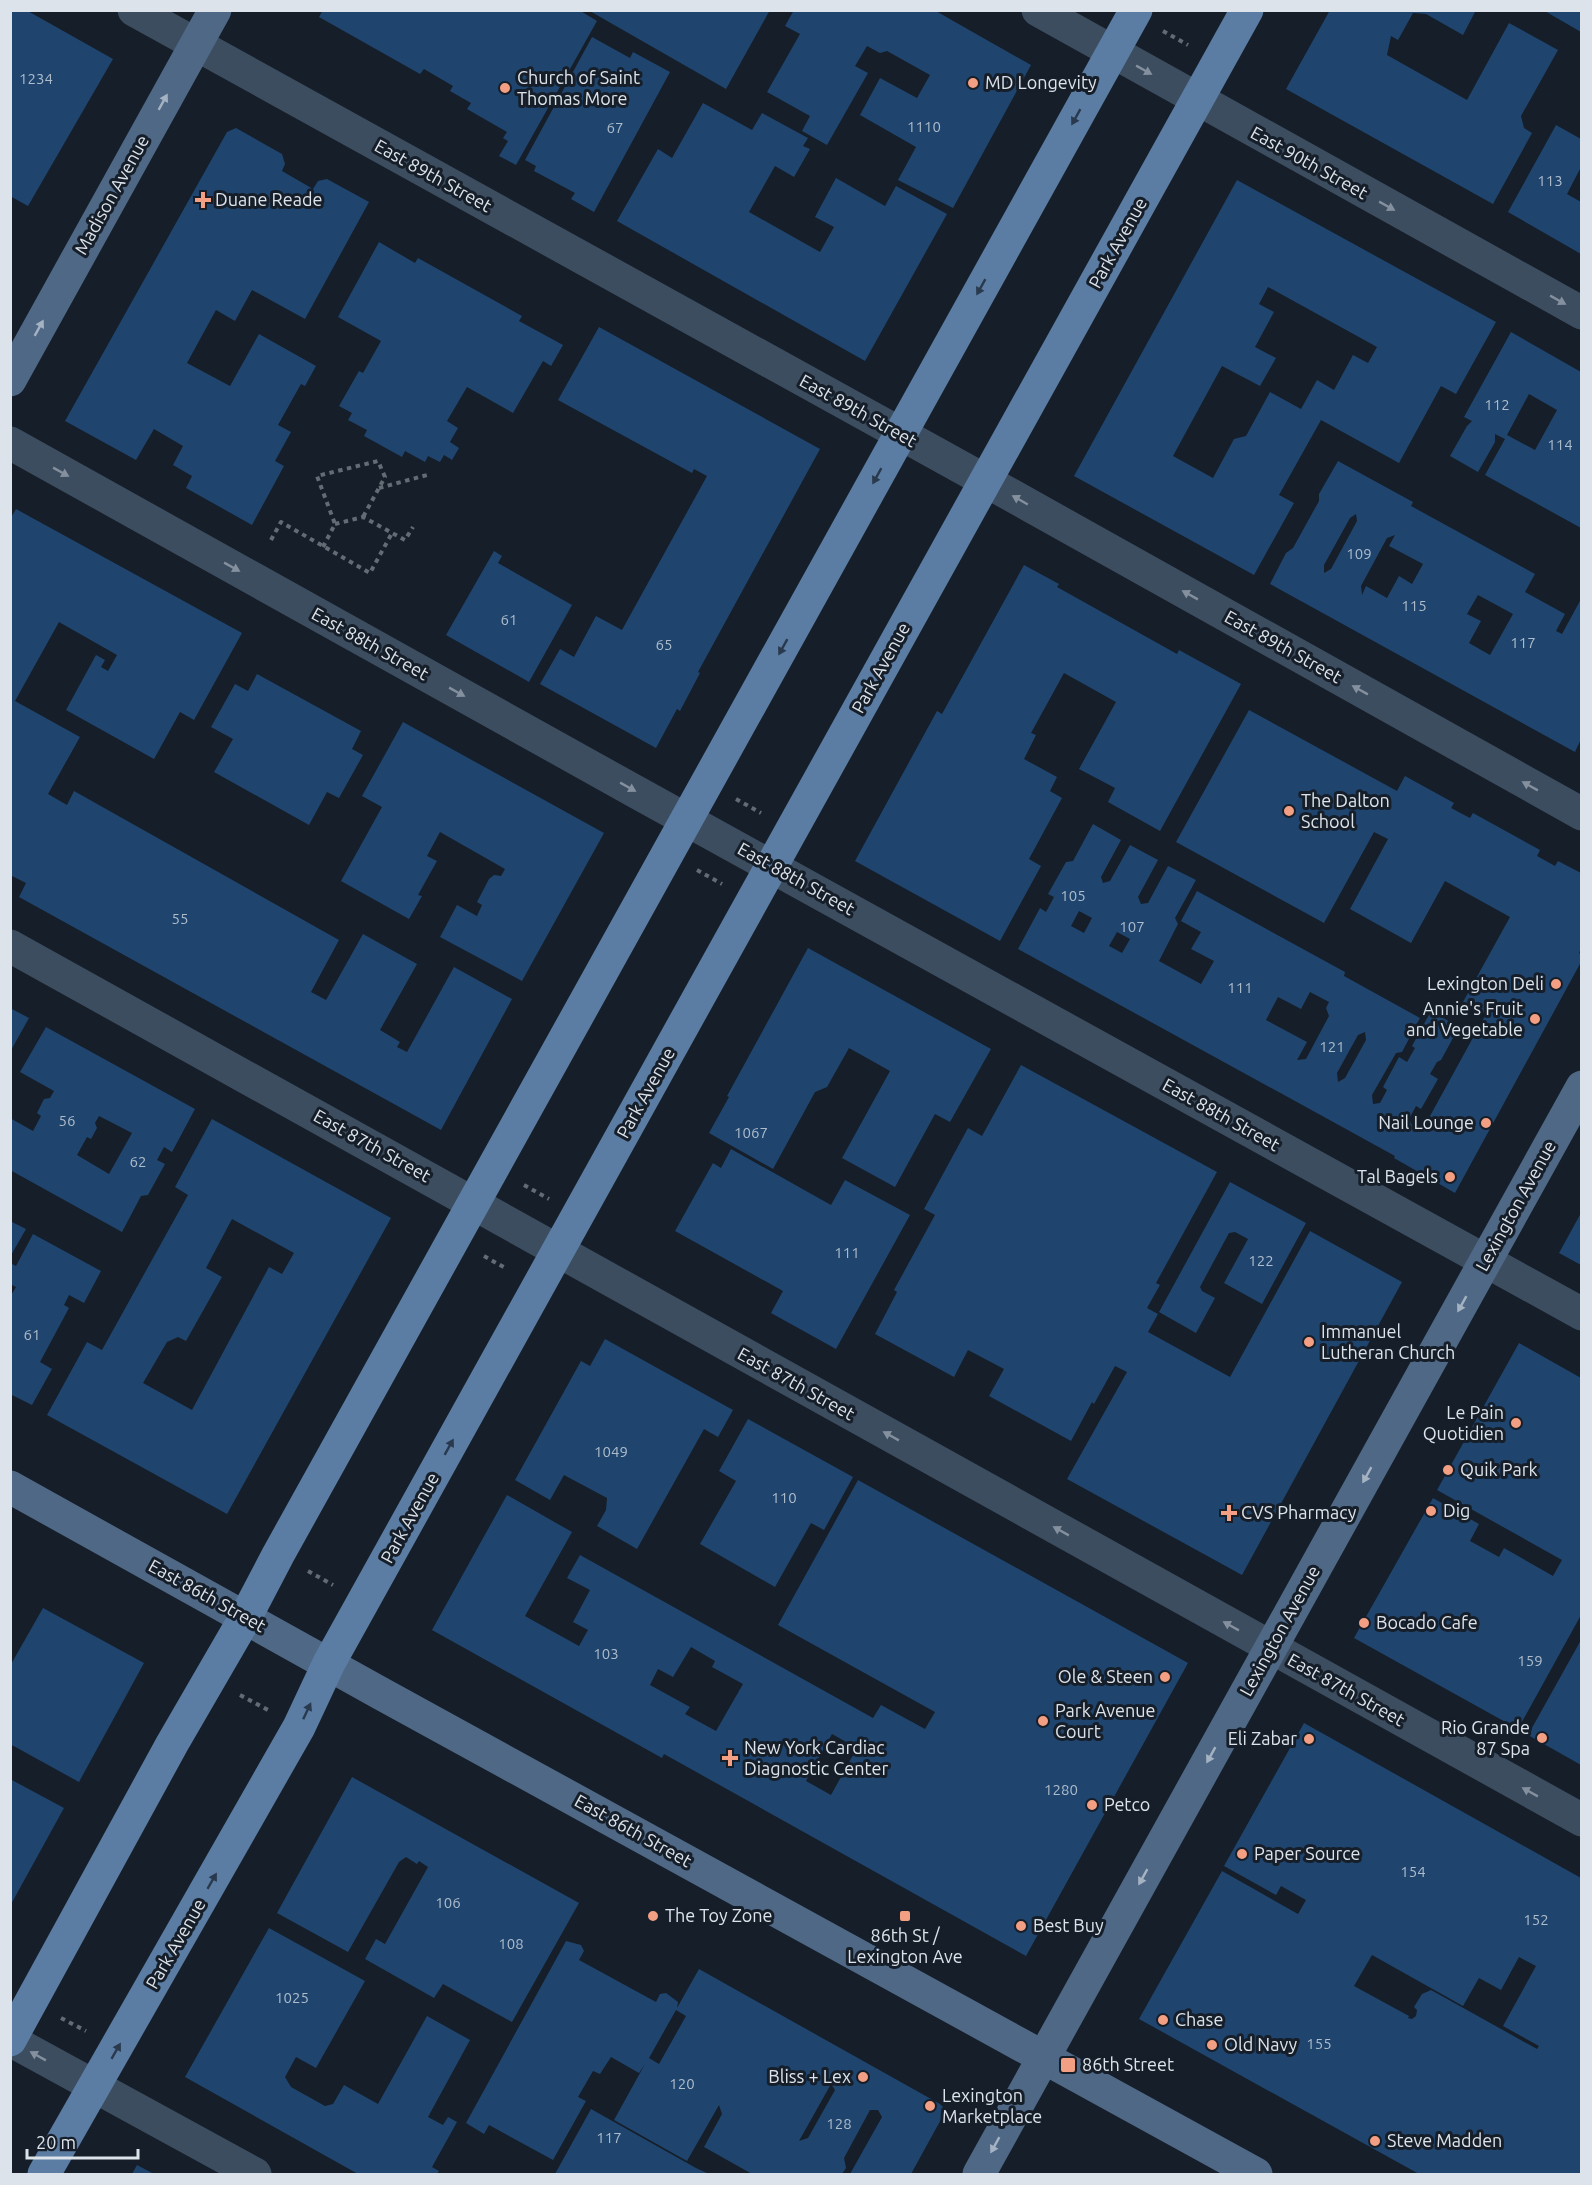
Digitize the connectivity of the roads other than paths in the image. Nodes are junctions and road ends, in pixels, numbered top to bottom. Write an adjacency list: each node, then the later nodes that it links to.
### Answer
1 (134, 10): 6 (street, East 89th Street)
2 (214, 10): 6 (main road, Madison Avenue)
3 (1038, 10): 7 (street, East 90th Street)
4 (1136, 10): 7 (main road)
5 (1247, 10): 8 (main road, Park Avenue)
6 (196, 45): 10 (main road, Madison Avenue, one-way to 6); 11 (street, East 89th Street)
7 (1113, 53): 8 (street, East 90th Street, one-way to 8); 11 (main road, one-way to 11)
8 (1197, 100): 9 (street, East 90th Street, one-way to 9); 13 (main road, Park Avenue)
9 (1581, 313)
10 (10, 380)
11 (900, 434): 13 (street, East 89th Street); 15 (main road, one-way to 15)
12 (10, 443): 15 (street, East 88th Street, one-way to 15)
13 (986, 481): 14 (street, East 89th Street, one-way to 13); 16 (main road, Park Avenue)
14 (1581, 814)
15 (687, 819): 16 (street, East 88th Street); 19 (main road)
16 (771, 866): 20 (main road, Park Avenue); 21 (street, East 88th Street)
17 (10, 946): 19 (street, East 87th Street)
18 (1581, 1087): 21 (main road, Lexington Avenue)
19 (474, 1203): 20 (street, East 87th Street); 24 (main road)
20 (559, 1251): 25 (street, East 87th Street, one-way to 20); 26 (main road, Park Avenue, one-way to 20)
21 (1486, 1261): 22 (street, East 88th Street); 25 (main road, Lexington Avenue, one-way to 25)
22 (1581, 1314)
23 (10, 1487): 24 (main road, East 86th Street)
24 (245, 1618): 26 (main road, East 86th Street); 28 (main road)
25 (1271, 1648): 27 (street, East 87th Street, one-way to 25); 29 (main road, Lexington Avenue, one-way to 29)
26 (329, 1663): 29 (main road, East 86th Street); 30 (main road, Park Avenue, one-way to 26)
27 (1581, 1820)
28 (11, 2040): 30 (street, one-way to 28)
29 (1044, 2057): 33 (main road, Lexington Avenue, one-way to 33); 34 (main road, East 86th Street)
30 (94, 2087): 31 (main road, Park Avenue); 32 (street)
31 (44, 2175)
32 (255, 2175)
33 (979, 2175)
34 (1256, 2175)

